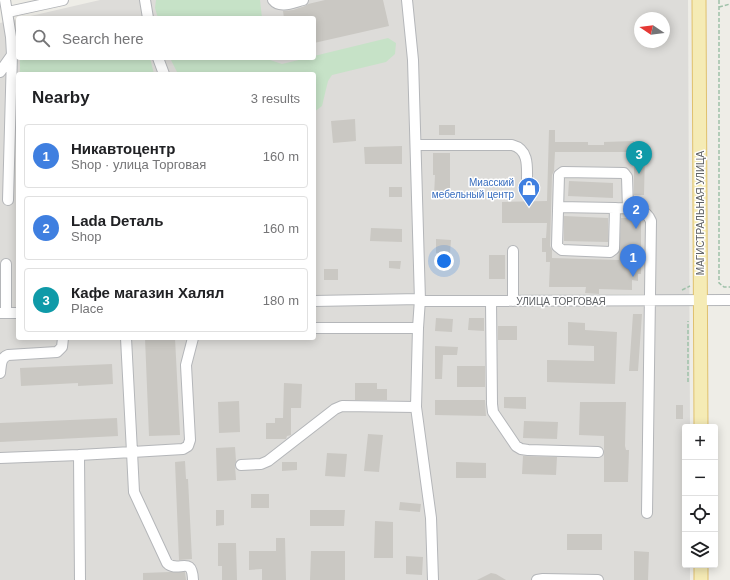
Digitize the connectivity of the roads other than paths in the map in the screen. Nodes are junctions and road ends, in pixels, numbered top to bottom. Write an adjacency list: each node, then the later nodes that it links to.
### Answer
1 (6, 0): 9 (street)
2 (63, 0): 9 (street)
3 (145, 0): 10 (street)
4 (273, 0): 5 (street)
5 (303, 0)
6 (407, 0): 15 (street)
7 (699, 0): 25 (main road, МАГИСТРАЛЬНАЯ УЛИЦА)
8 (0, 2): 9 (street)
9 (8, 12): 11 (street)
10 (148, 16)
11 (12, 56): 13 (street); 17 (street)
12 (159, 60): 14 (street)
13 (0, 72)
14 (163, 72)
15 (416, 145): 16 (street); 23 (street)
16 (527, 190)
17 (8, 200)
18 (558, 207): 19 (street); 19 (street); 20 (street)
19 (615, 208): 20 (street)
20 (628, 208): 24 (street)
21 (513, 251): 29 (street)
22 (6, 264): 30 (street)
23 (420, 300): 27 (street, УЛИЦА ТОРГОВАЯ); 28 (street, УЛИЦА ТОРГОВАЯ); 33 (street)
24 (650, 300): 25 (street, УЛИЦА ТОРГОВАЯ); 29 (street, УЛИЦА ТОРГОВАЯ); 45 (street)
25 (701, 300): 26 (street, УЛИЦА ТОРГОВАЯ); 39 (main road, МАГИСТРАЛЬНАЯ УЛИЦА)
26 (730, 300)
27 (316, 301)
28 (491, 301): 29 (street, УЛИЦА ТОРГОВАЯ); 41 (street)
29 (513, 301)
30 (3, 313): 31 (street)
31 (16, 313)
32 (316, 328): 33 (street)
33 (418, 328): 38 (street)
34 (63, 340): 37 (street)
35 (126, 340): 40 (street)
36 (192, 340): 40 (street)
37 (0, 373)
38 (416, 407): 44 (street); 49 (street)
39 (701, 424)
40 (132, 452): 42 (street); 48 (street)
41 (598, 452)
42 (79, 455): 43 (street); 47 (street)
43 (0, 458)
44 (241, 465)
45 (647, 513)
46 (701, 568): 53 (main road)
47 (80, 580)
48 (193, 580)
49 (433, 580)
50 (537, 580): 51 (street)
51 (573, 580): 52 (street)
52 (598, 580)
53 (701, 580)

